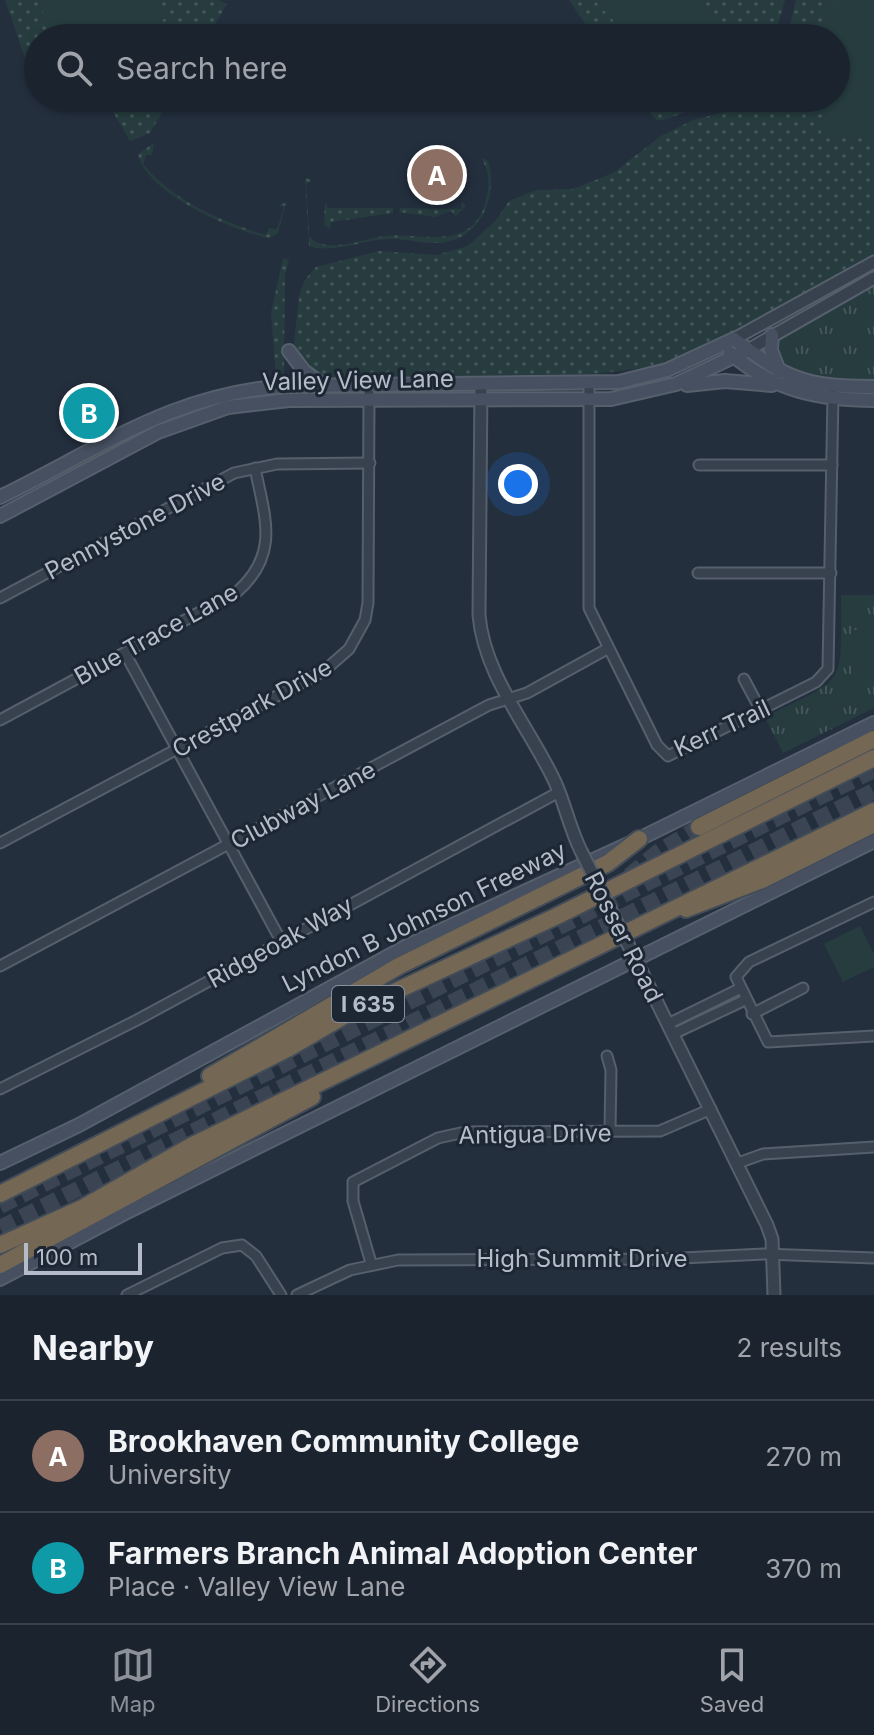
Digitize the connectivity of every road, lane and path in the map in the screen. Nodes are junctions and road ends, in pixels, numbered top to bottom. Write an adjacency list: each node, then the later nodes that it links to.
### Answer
1 (874, 262): 4 (street)
2 (874, 278): 3 (street)
3 (772, 335): 6 (street); 9 (main road)
4 (734, 339): 5 (main road, Valley View Lane); 6 (main road)
5 (721, 345): 8 (main road); 10 (main road, Valley View Lane)
6 (748, 350): 8 (main road, Valley View Lane); 9 (main road)
7 (289, 351): 11 (main road)
8 (734, 357): 14 (main road); 16 (main road, Valley View Lane)
9 (779, 371): 17 (main road)
10 (589, 383): 13 (main road, Valley View Lane); 19 (street, Kerr Trail)
11 (325, 385): 12 (main road, Valley View Lane); 22 (main road, Valley View Lane)
12 (369, 385): 13 (main road, Valley View Lane); 21 (street, Crestpark Drive)
13 (481, 385): 18 (street, Rosser Road)
14 (783, 387): 16 (main road); 17 (main road)
15 (874, 387): 17 (main road)
16 (664, 388): 19 (main road, Valley View Lane)
17 (833, 393): 20 (main road); 25 (street, Kerr Trail)
18 (481, 400): 19 (main road, Valley View Lane); 21 (main road, Valley View Lane); 36 (street, Rosser Road)
19 (589, 400): 33 (street, Kerr Trail)
20 (874, 400)
21 (370, 401): 23 (street, Crestpark Drive); 27 (main road, Valley View Lane)
22 (65, 463): 27 (main road); 28 (main road, Valley View Lane)
23 (370, 463): 26 (street, Pennystone Drive); 41 (street, Crestpark Drive)
24 (699, 465): 25 (street)
25 (832, 465): 31 (street, Kerr Trail)
26 (255, 468): 32 (street, Pennystone Drive); 34 (street, Blue Trace Lane)
27 (72, 477): 29 (main road, Valley View Lane)
28 (0, 497)
29 (0, 516)
30 (698, 573): 31 (street)
31 (831, 573): 37 (street, Kerr Trail)
32 (0, 598)
33 (607, 649): 36 (street, Clubway Lane); 37 (street, Kerr Trail)
34 (125, 653): 38 (street, Blue Trace Lane); 41 (street)
35 (744, 679): 37 (street)
36 (510, 699): 43 (street, Rosser Road); 50 (street, Clubway Lane)
37 (761, 711)
38 (0, 720)
39 (874, 723): 47 (main road, Lyndon B Johnson Freeway)
40 (874, 739): 46 (highway)
41 (177, 750): 49 (street, Crestpark Drive); 50 (street)
42 (874, 758): 64 (highway, I 635)
43 (559, 792): 53 (street, Ridgeoak Way); 59 (street, Rosser Road, bridge)
44 (874, 811): 52 (highway, I 635)
45 (874, 824): 52 (highway)
46 (699, 827)
47 (639, 839): 64 (highway); 68 (main road, Lyndon B Johnson Freeway)
48 (874, 841): 76 (main road)
49 (0, 843)
50 (229, 845): 53 (street); 54 (street, Clubway Lane)
51 (874, 902): 56 (street)
52 (664, 912): 62 (highway, I 635)
53 (281, 941): 63 (street, Ridgeoak Way)
54 (0, 966)
55 (803, 988): 58 (street)
56 (739, 989): 57 (street); 59 (street)
57 (745, 1000): 58 (street); 59 (street)
58 (752, 1014): 60 (street)
59 (671, 1029): 65 (street, Rosser Road)
60 (874, 1036)
61 (607, 1056): 66 (street)
62 (358, 1063): 71 (highway, I 635); 75 (highway)
63 (0, 1089)
64 (183, 1100): 70 (highway, I 635)
65 (711, 1109): 66 (street, Antigua Drive); 69 (street, Rosser Road)
66 (610, 1132): 74 (street, Antigua Drive)
67 (874, 1147): 69 (street)
68 (0, 1163)
69 (738, 1163): 72 (street, Rosser Road)
70 (0, 1194)
71 (0, 1245)
72 (774, 1255): 73 (street, High Summit Drive); 74 (street, High Summit Drive); 80 (street, Rosser Road)
73 (874, 1258)
74 (371, 1263): 79 (street, High Summit Drive)
75 (0, 1265)
76 (0, 1279)
77 (127, 1295): 78 (street)
78 (281, 1295)
79 (297, 1295)
80 (774, 1295)

